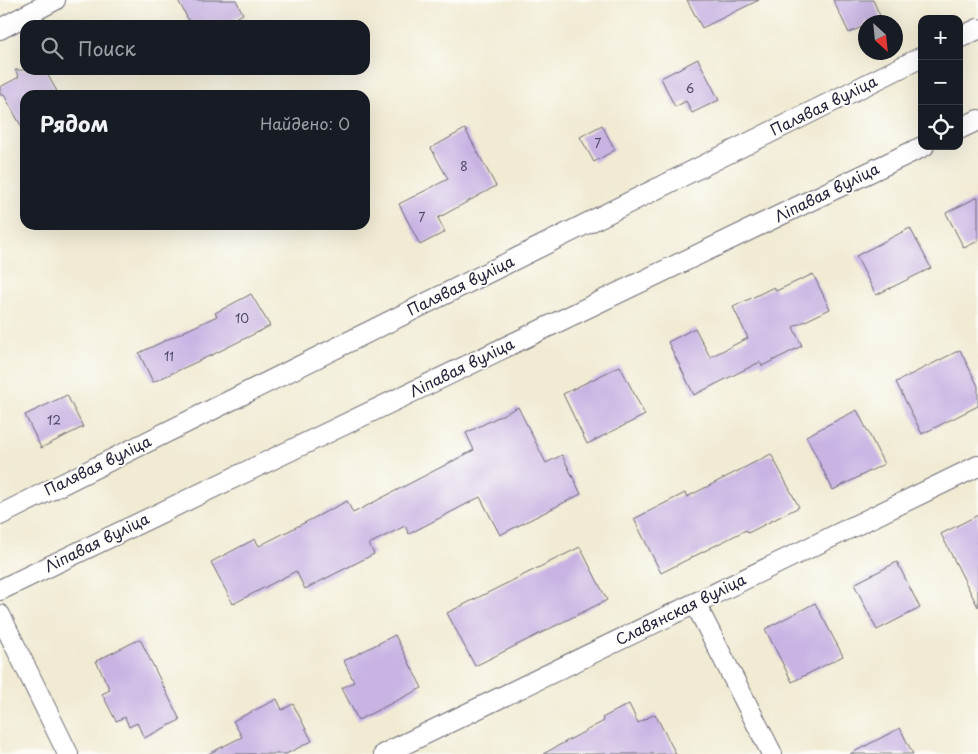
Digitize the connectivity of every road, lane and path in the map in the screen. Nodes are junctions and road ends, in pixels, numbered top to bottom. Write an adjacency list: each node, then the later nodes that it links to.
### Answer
1 (55, 0): 2 (street)
2 (0, 29)
3 (978, 29): 4 (street)
4 (963, 36)
5 (918, 59): 10 (street, Палявая вуліца)
6 (978, 120): 7 (street)
7 (963, 127)
8 (918, 149): 11 (street, Ліпавая вуліца)
9 (978, 466): 12 (street, Славянская вуліца)
10 (0, 515)
11 (0, 590)
12 (695, 603): 15 (street, Славянская вуліца); 16 (street)
13 (0, 615): 14 (street)
14 (68, 754)
15 (384, 754)
16 (772, 754)

